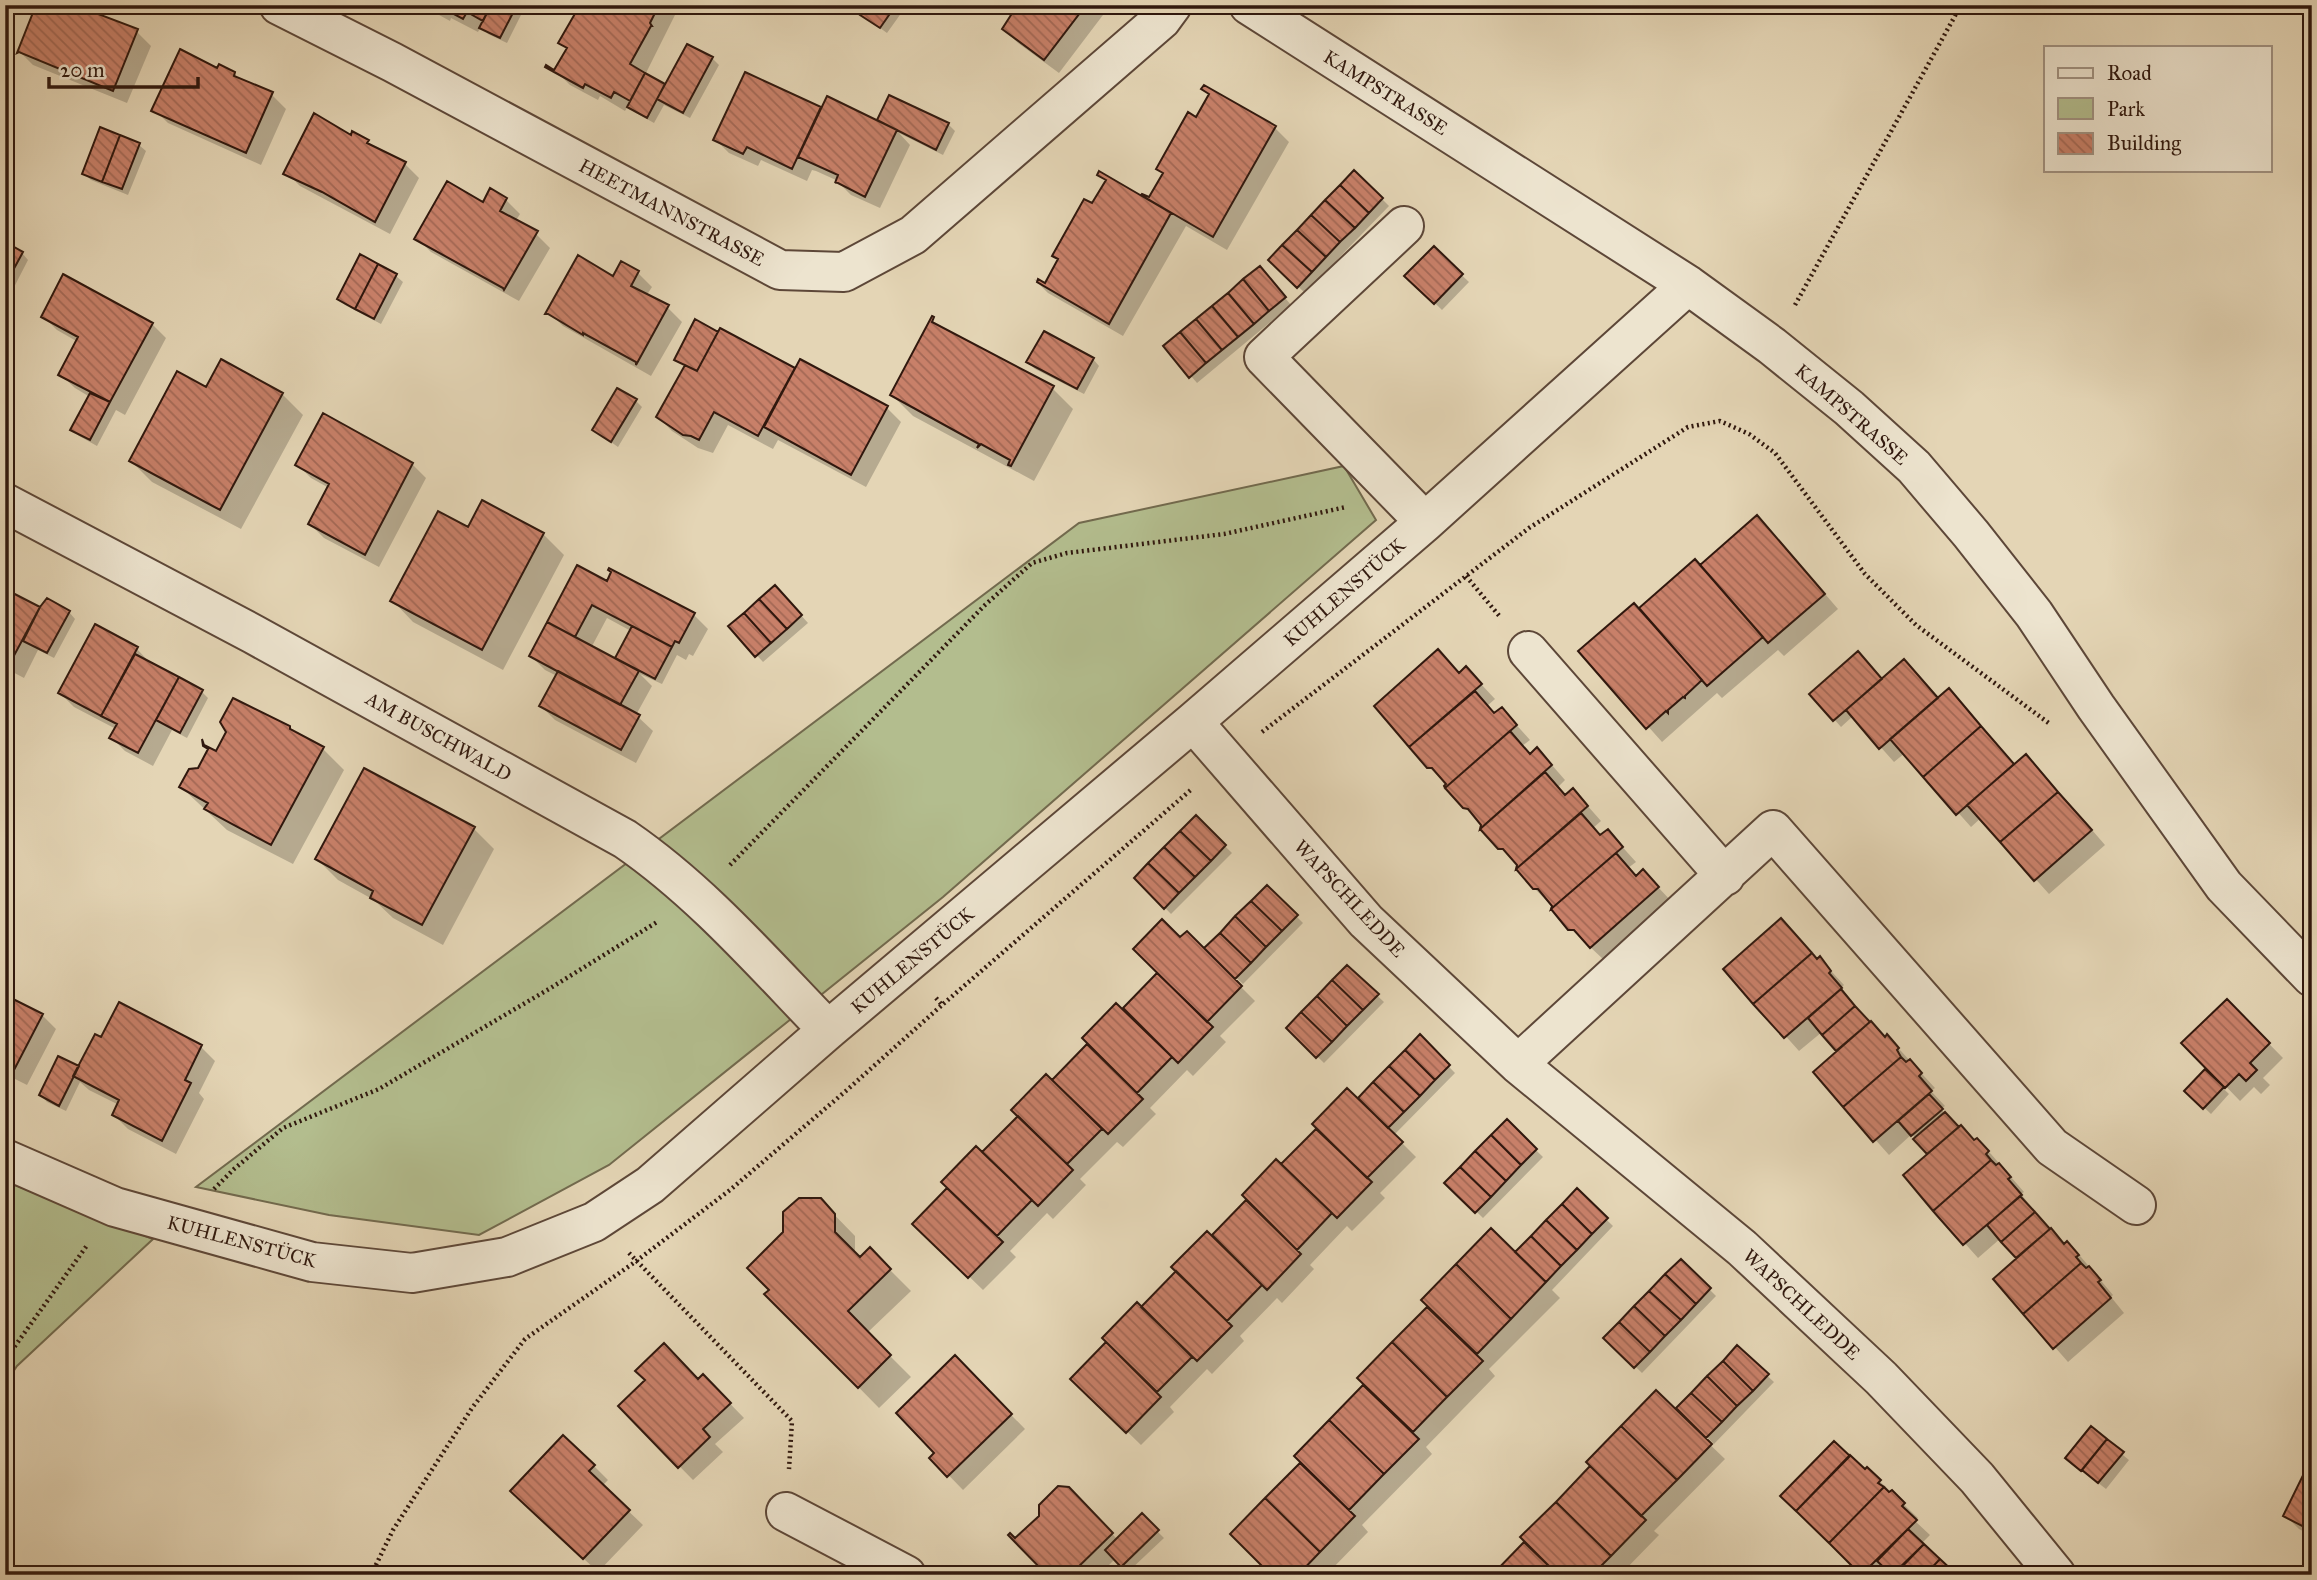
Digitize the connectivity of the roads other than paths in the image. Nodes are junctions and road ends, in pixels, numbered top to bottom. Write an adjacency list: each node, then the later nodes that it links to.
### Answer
1 (279, 5): 2 (street, HEETMANNSTRASSE)
2 (1172, 5)
3 (1249, 5): 5 (street, KAMPSTRASSE)
4 (1404, 226): 7 (street)
5 (1688, 285): 7 (street, KUHLENSTÜCK); 11 (street, KAMPSTRASSE)
6 (5, 503): 12 (street, AM BUSCHWALD)
7 (1425, 522): 9 (street, KUHLENSTÜCK)
8 (1528, 651): 10 (street)
9 (1193, 722): 12 (street, KUHLENSTÜCK); 13 (street, WAPSCHLEDDE)
10 (1725, 876): 13 (street); 15 (street)
11 (2312, 977)
12 (828, 1030): 14 (street, KUHLENSTÜCK)
13 (1518, 1064): 18 (street, WAPSCHLEDDE)
14 (5, 1159)
15 (2136, 1205)
16 (786, 1512): 17 (street)
17 (906, 1575)
18 (2056, 1575)

